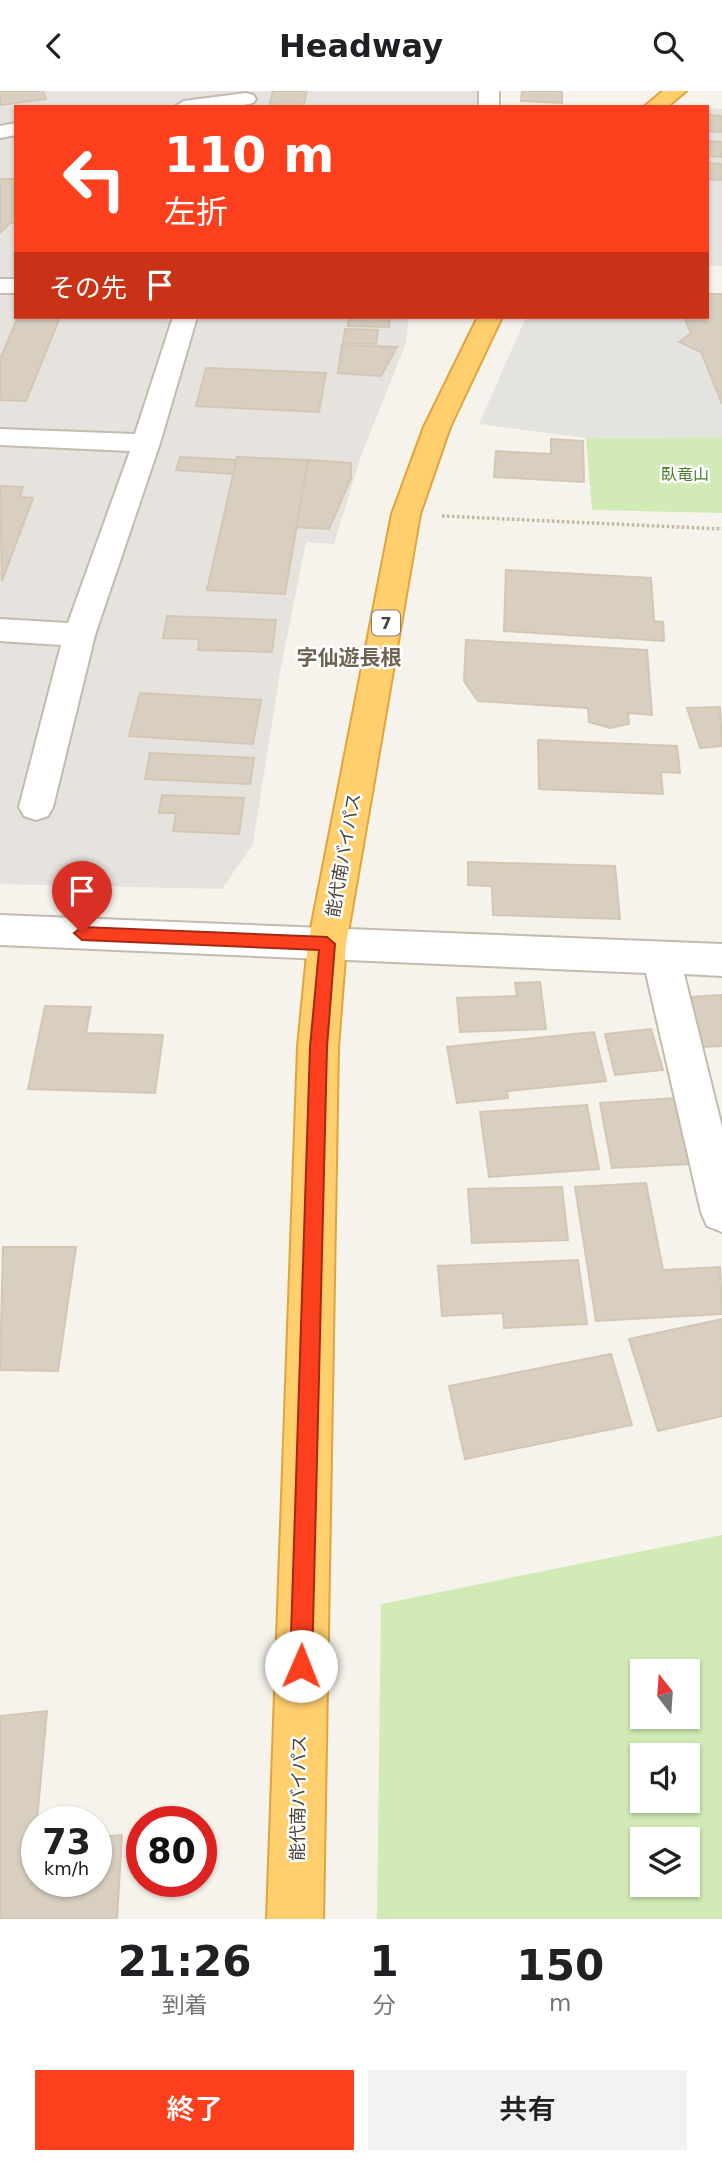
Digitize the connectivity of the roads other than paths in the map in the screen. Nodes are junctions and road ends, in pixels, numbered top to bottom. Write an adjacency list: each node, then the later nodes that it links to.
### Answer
1 (676, 91): 4 (highway)
2 (246, 99): 3 (street)
3 (200, 105)
4 (657, 105)
5 (185, 319): 8 (street)
6 (489, 319): 13 (highway, 能代南バイパス / 7)
7 (0, 437): 8 (street)
8 (146, 443): 10 (street)
9 (0, 630): 10 (street)
10 (79, 635): 11 (street)
11 (36, 807)
12 (0, 930): 13 (street)
13 (327, 944): 14 (street); 17 (highway, 能代南バイパス / 7)
14 (661, 958): 15 (street); 16 (street)
15 (722, 960)
16 (722, 1212)
17 (295, 1919)

